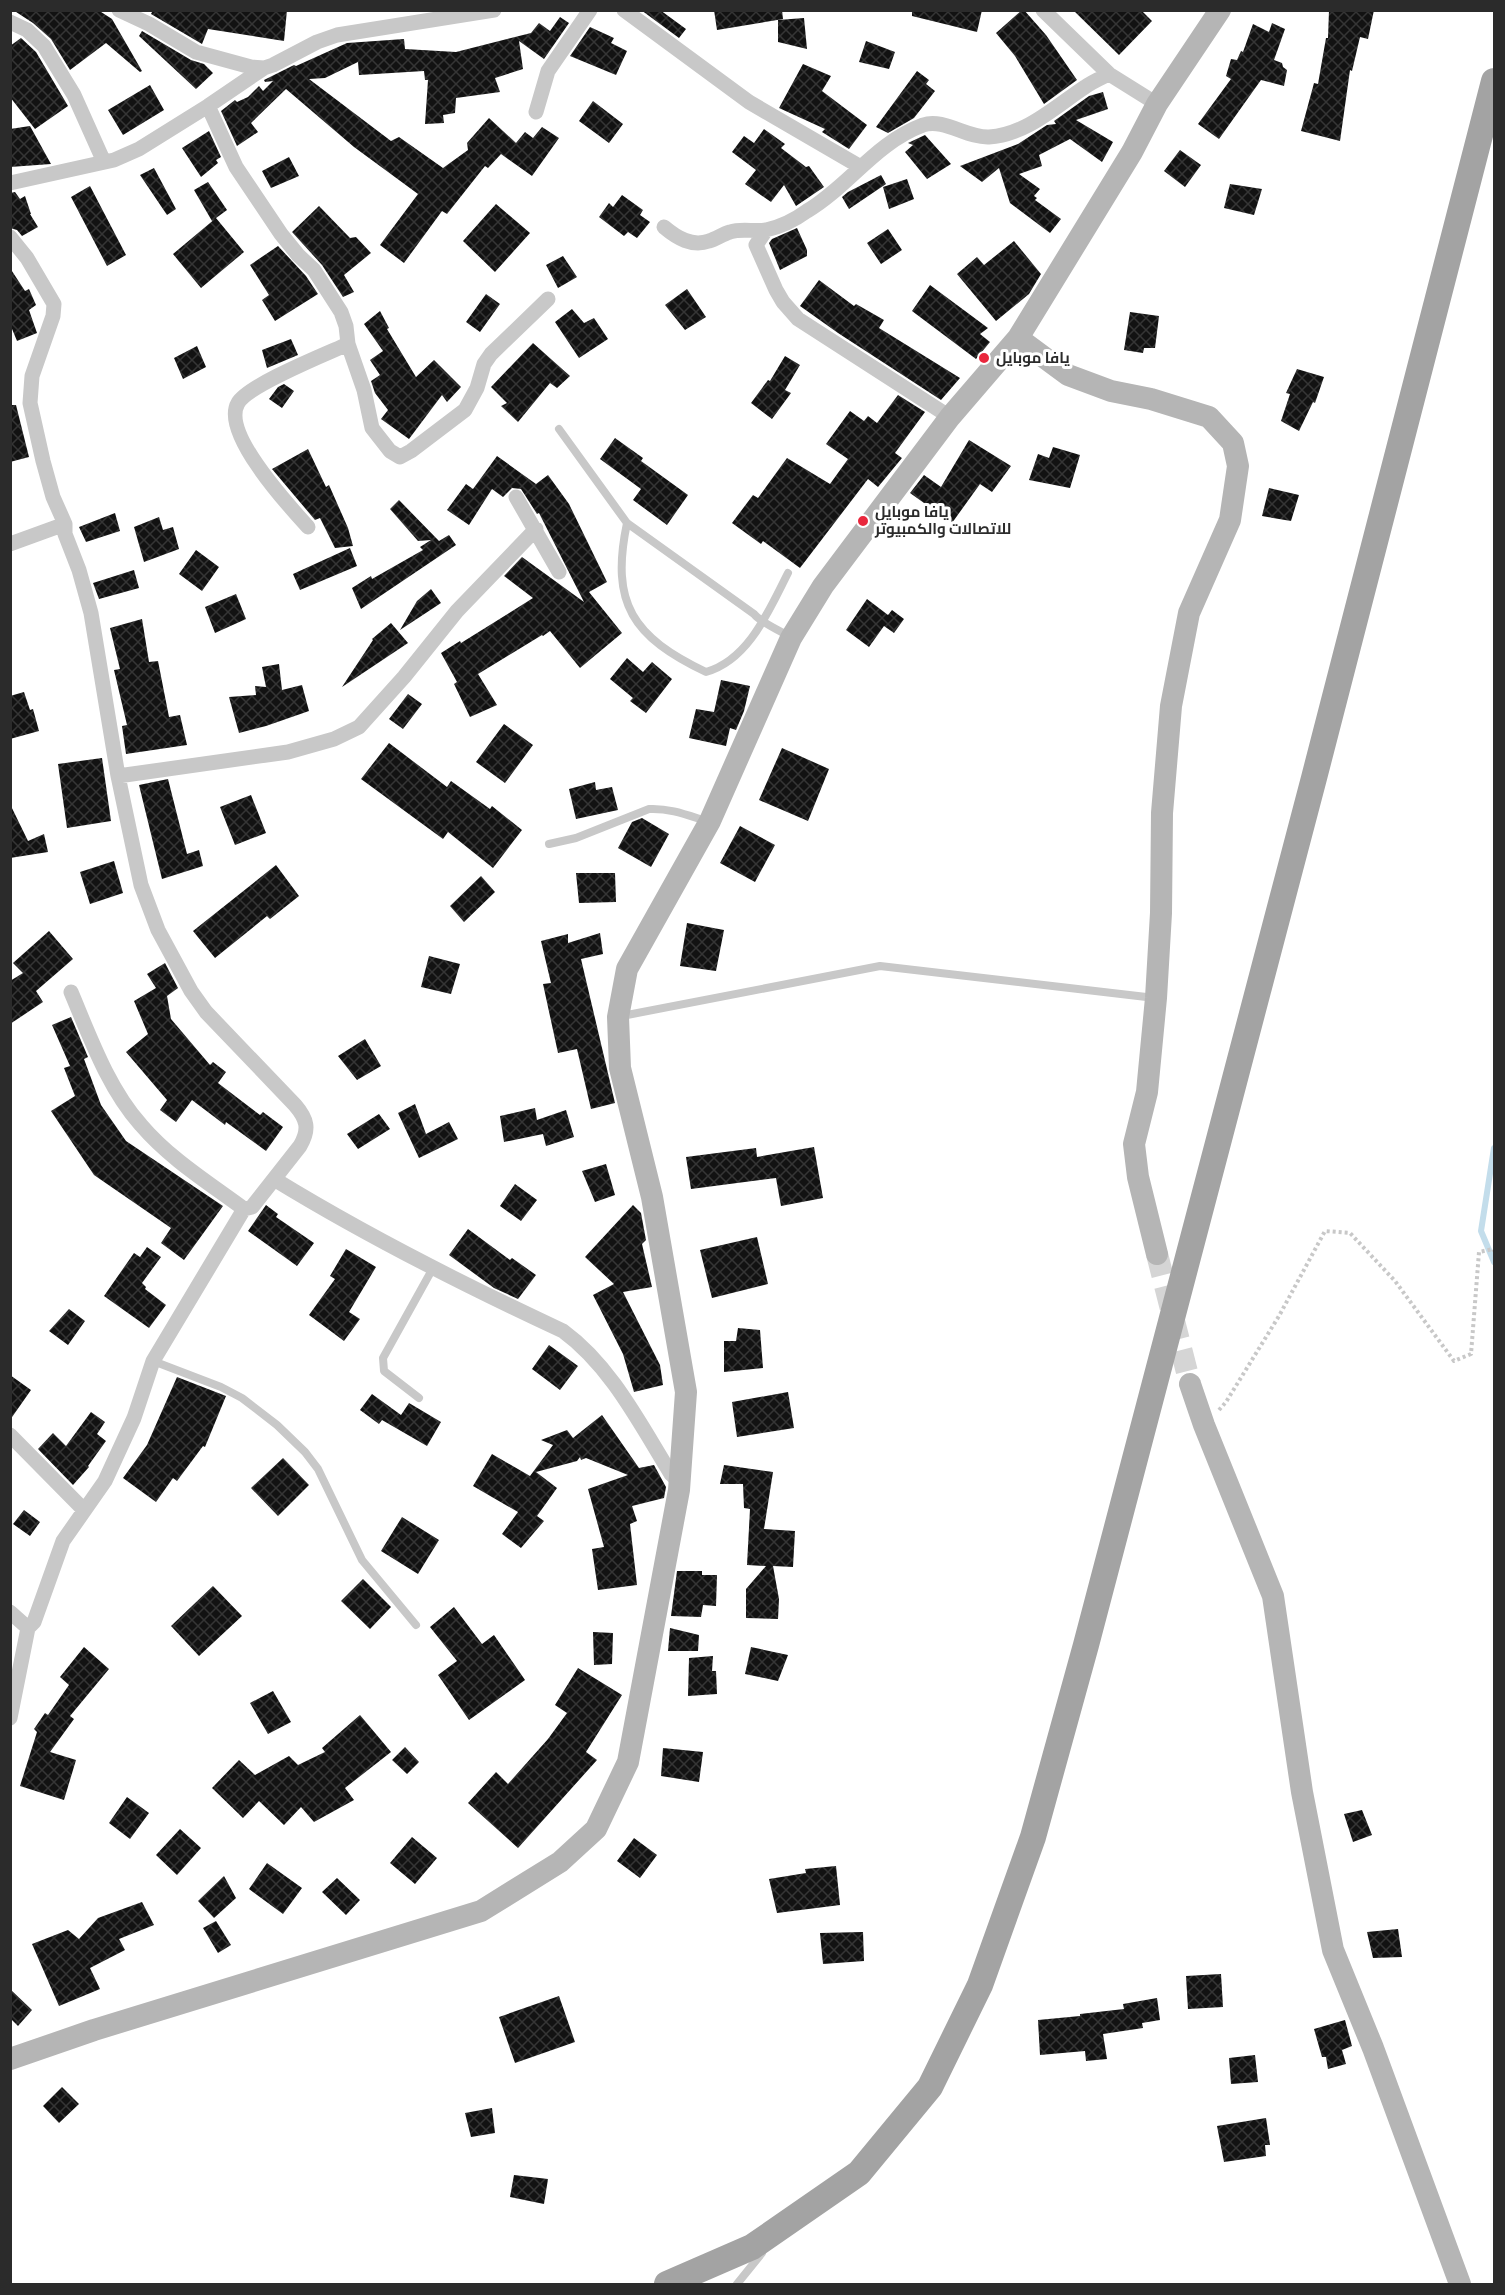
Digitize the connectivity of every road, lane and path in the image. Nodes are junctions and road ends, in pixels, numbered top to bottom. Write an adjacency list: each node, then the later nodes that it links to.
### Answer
1 (119, 10): 9 (street)
2 (494, 10): 7 (street)
3 (590, 10): 14 (street)
4 (624, 10): 16 (street)
5 (1043, 10): 10 (street)
6 (1220, 10): 12 (main road)
7 (435, 15): 9 (street)
8 (10, 22): 15 (street)
9 (264, 68): 13 (street)
10 (1109, 74): 12 (street); 16 (street)
11 (1494, 81): 59 (main road)
12 (1157, 104): 22 (main road)
13 (208, 106): 15 (street); 23 (street)
14 (536, 112)
15 (104, 162): 17 (street)
16 (859, 166): 19 (street)
17 (10, 183)
18 (664, 227): 19 (street)
19 (766, 230): 24 (street)
20 (10, 237): 28 (street)
21 (548, 299): 23 (street)
22 (1018, 338): 24 (main road); 40 (main road)
23 (348, 344): 29 (street)
24 (951, 417): 35 (main road)
25 (559, 429): 27 (lane)
26 (516, 497): 30 (street)
27 (627, 523): 34 (lane); 34 (lane)
28 (65, 524): 31 (street); 36 (street)
29 (308, 527)
30 (536, 528): 32 (street); 36 (street)
31 (10, 544)
32 (560, 572)
33 (788, 573): 34 (lane)
34 (760, 622): 35 (lane)
35 (791, 638): 37 (main road)
36 (118, 776): 42 (street)
37 (710, 821): 38 (lane); 41 (main road)
38 (549, 844)
39 (71, 992): 43 (street)
40 (1156, 999): 41 (lane); 45 (main road)
41 (618, 1017): 52 (main road)
42 (274, 1179): 43 (street); 46 (street)
43 (244, 1209): 47 (street)
44 (1494, 1251): 50 (path)
45 (1157, 1254)
46 (433, 1268): 49 (lane); 52 (street)
47 (153, 1361): 53 (street); 55 (lane)
48 (1190, 1384): 50 (main road)
49 (419, 1398)
50 (1204, 1425): 62 (main road)
51 (10, 1436): 53 (street)
52 (678, 1481): 58 (main road)
53 (83, 1509): 56 (street)
54 (10, 1612): 56 (street)
55 (416, 1624)
56 (28, 1628): 57 (street)
57 (10, 1718)
58 (10, 2059)
59 (820, 2200): 60 (main road); 61 (lane)
60 (667, 2284)
61 (737, 2284)
62 (1460, 2284)

